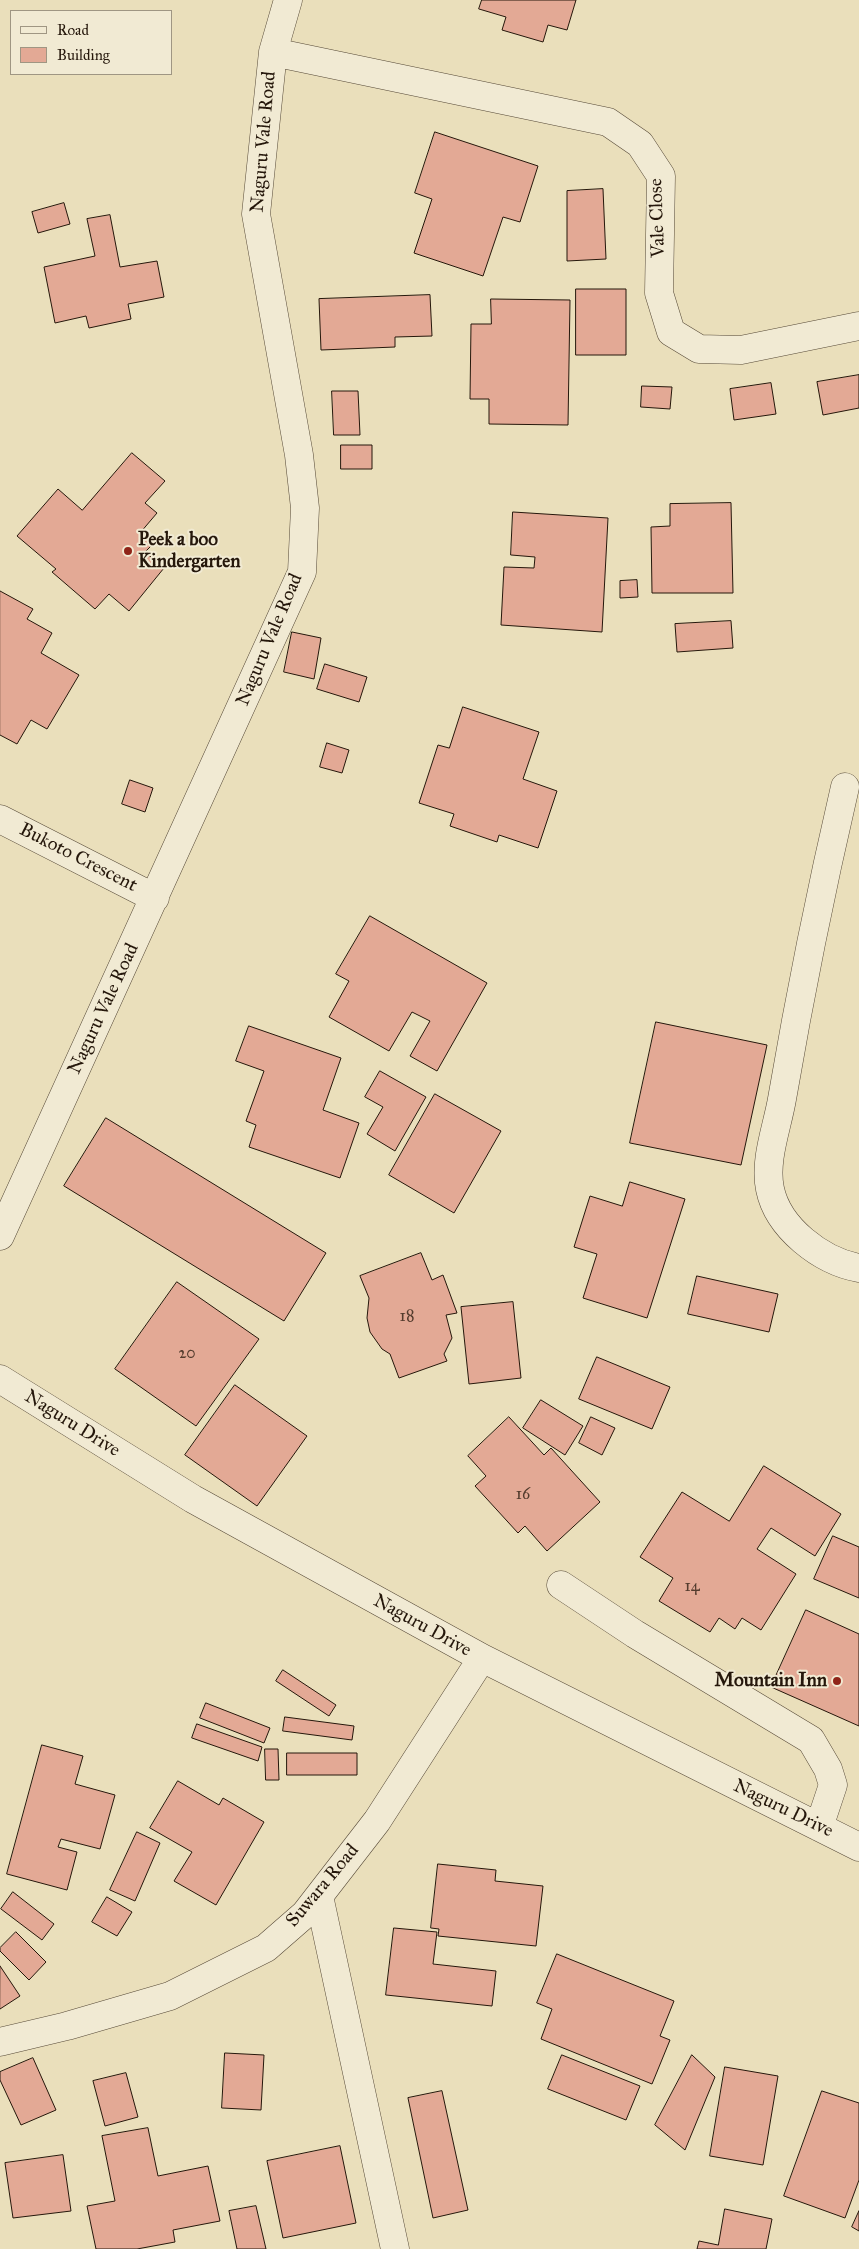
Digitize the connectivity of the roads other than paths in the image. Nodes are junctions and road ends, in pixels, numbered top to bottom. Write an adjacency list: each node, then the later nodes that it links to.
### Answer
1 (288, 0): 2 (street, Naguru Vale Road)
2 (272, 52): 3 (street, Vale Close); 6 (street, Naguru Vale Road)
3 (859, 326)
4 (846, 787): 8 (street)
5 (0, 819): 6 (street, Bukoto Crescent)
6 (155, 898): 7 (street, Naguru Vale Road)
7 (0, 1236)
8 (859, 1268)
9 (0, 1379): 11 (street, Naguru Drive)
10 (561, 1585): 12 (street)
11 (482, 1658): 12 (street, Naguru Drive); 14 (street, Suwara Road)
12 (819, 1827): 13 (street, Naguru Drive)
13 (859, 1847)
14 (319, 1896): 15 (street, Suwara Road); 16 (street)
15 (0, 2042)
16 (395, 2249)

